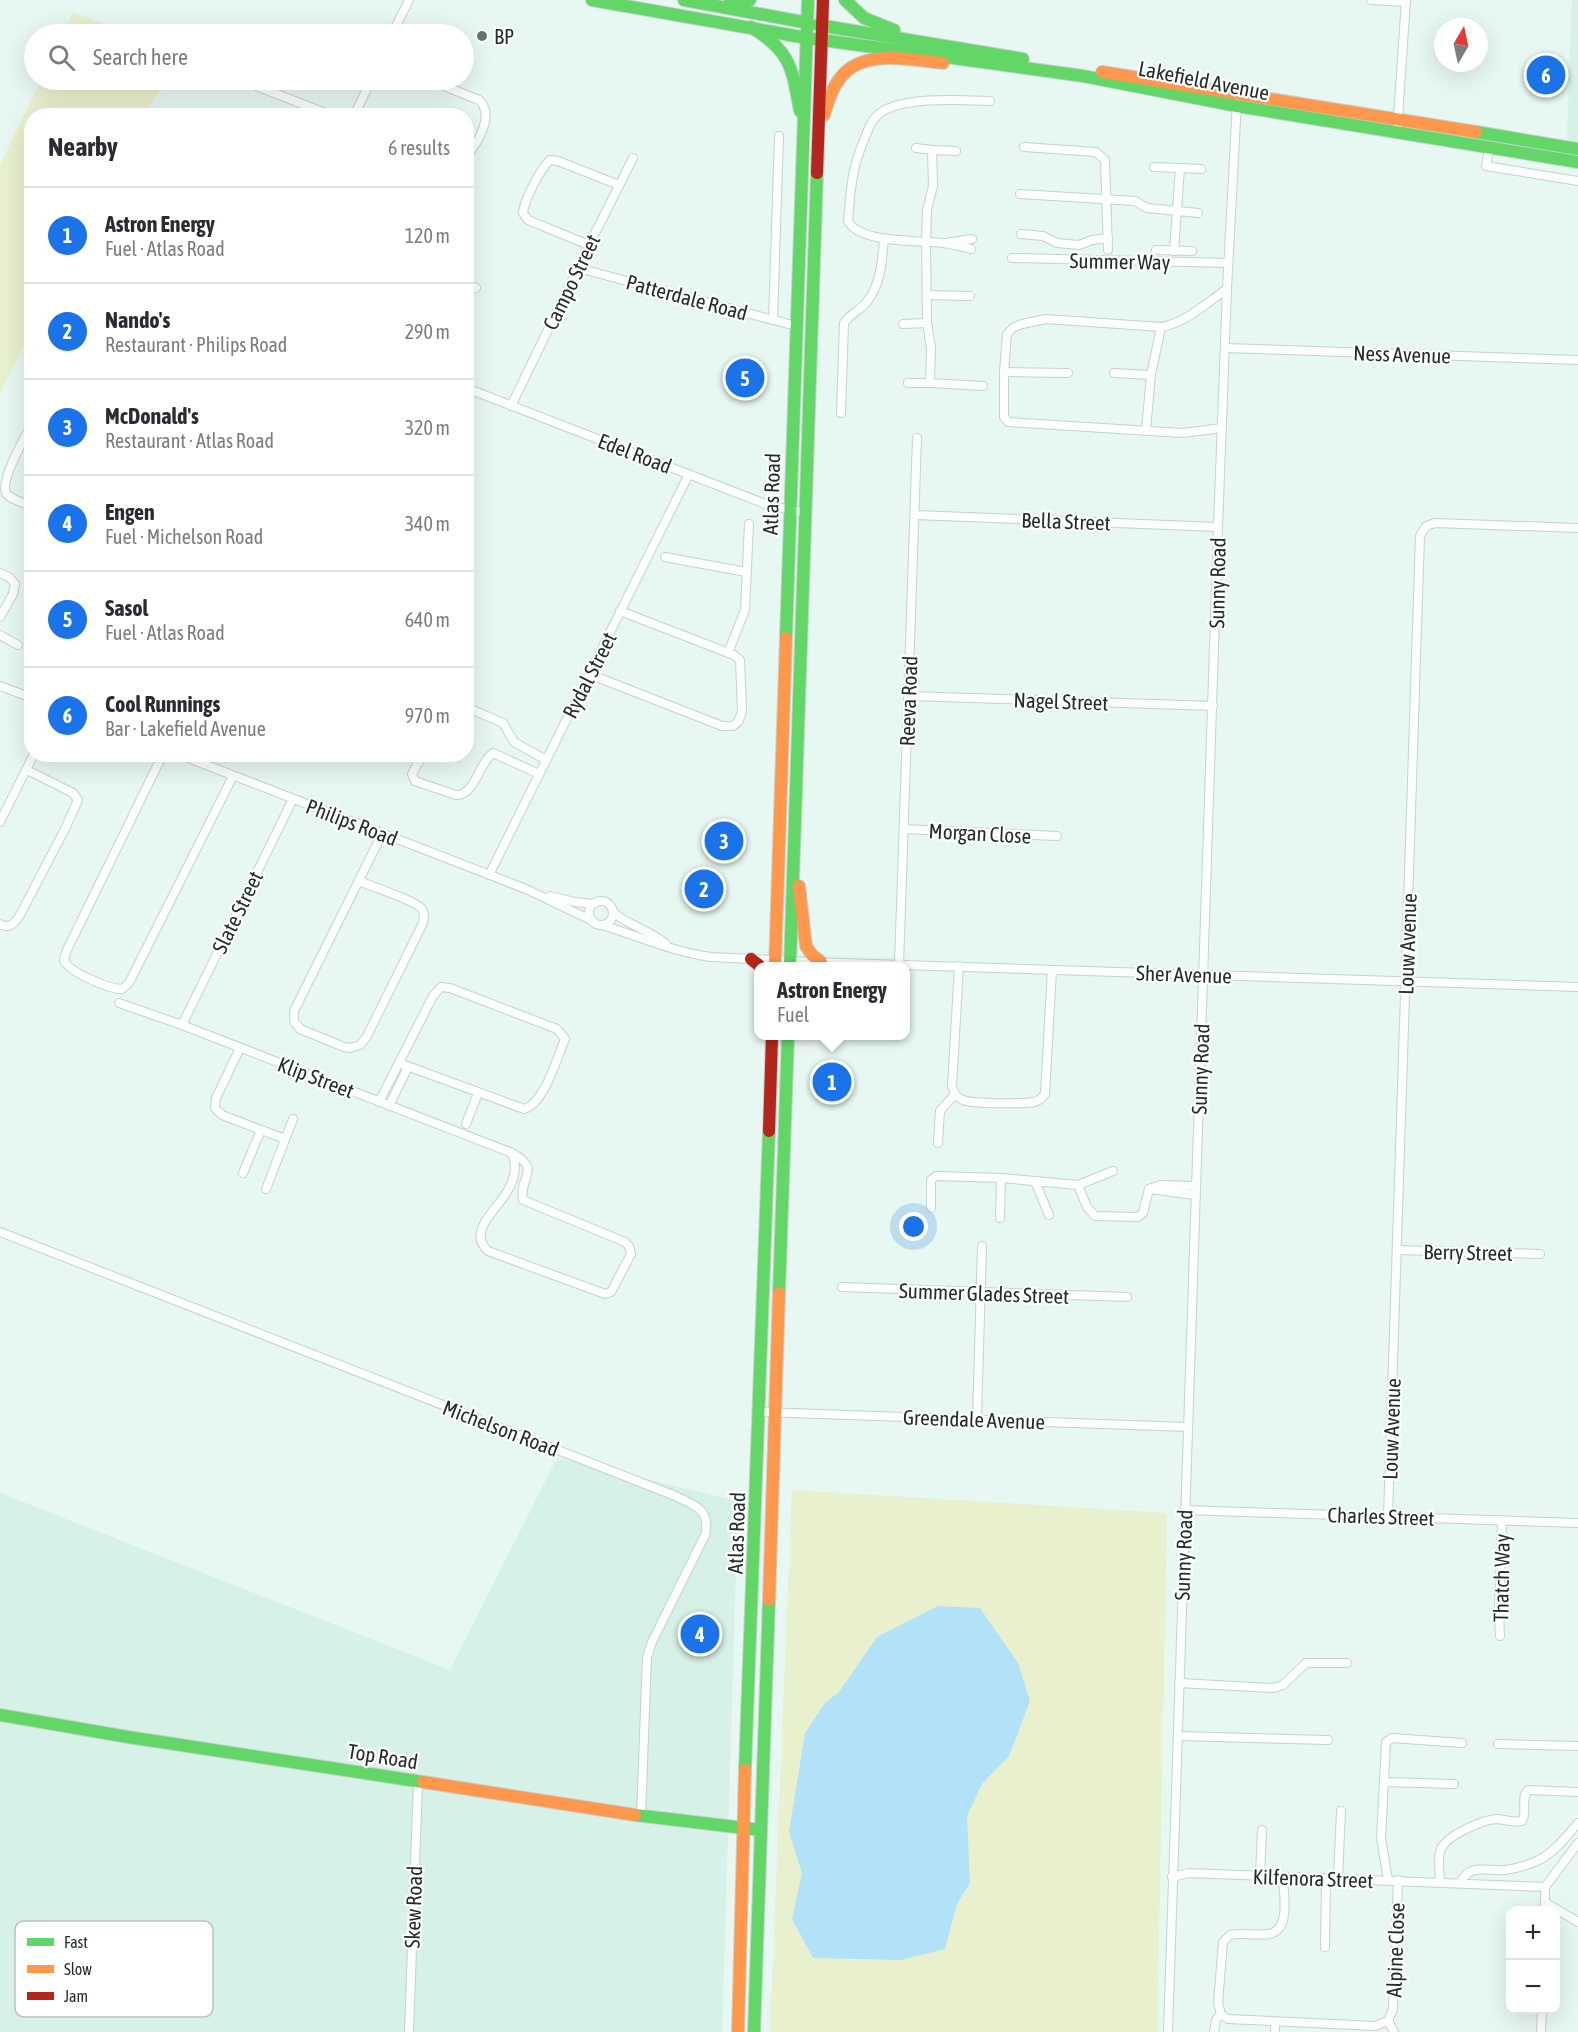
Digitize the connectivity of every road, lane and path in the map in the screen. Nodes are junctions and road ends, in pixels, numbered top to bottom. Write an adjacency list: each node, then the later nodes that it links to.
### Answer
1 (410, 0): 12 (street)
2 (592, 0): 14 (main road, Lakefield Avenue)
3 (684, 0): 11 (main road, Lakefield Avenue)
4 (730, 0): 5 (main road)
5 (750, 0)
6 (808, 0): 11 (main road, Atlas Road)
7 (823, 0): 13 (main road, Atlas Road)
8 (845, 0): 17 (main road)
9 (1371, 0): 10 (street)
10 (1406, 1): 26 (street)
11 (808, 23): 13 (main road, Lakefield Avenue); 15 (main road, Atlas Road)
12 (397, 24)
13 (823, 26): 16 (main road, Atlas Road); 17 (main road, Lakefield Avenue)
14 (751, 27): 15 (main road, Lakefield Avenue); 29 (main road)
15 (807, 38): 16 (main road, Lakefield Avenue); 29 (main road, Atlas Road)
16 (823, 40): 18 (main road, Lakefield Avenue); 30 (main road, Atlas Road)
17 (995, 53): 23 (main road, Lakefield Avenue)
18 (1010, 65): 23 (main road, Lakefield Avenue); 30 (main road)
19 (267, 90): 24 (street)
20 (366, 90): 25 (street)
21 (454, 90): 31 (street)
22 (990, 101): 51 (street)
23 (1237, 101): 26 (main road, Lakefield Avenue); 27 (main road, Lakefield Avenue); 60 (street, Sunny Road)
24 (313, 108)
25 (358, 108)
26 (1398, 118): 27 (street); 36 (main road, Lakefield Avenue)
27 (1397, 132): 34 (main road, Lakefield Avenue)
28 (779, 136): 65 (street)
29 (804, 136): 68 (main road, Atlas Road)
30 (819, 142): 89 (main road, Atlas Road)
31 (474, 146)
32 (1024, 147): 46 (street)
33 (916, 148): 35 (street)
34 (1489, 148): 39 (main road, Lakefield Avenue); 43 (street)
35 (932, 150): 37 (street); 52 (street)
36 (1578, 150)
37 (956, 151)
38 (633, 158): 44 (street, Campo Street)
39 (1578, 162)
40 (1154, 167): 41 (street)
41 (1180, 168): 42 (street); 47 (street)
42 (1201, 170)
43 (1578, 180)
44 (619, 184): 54 (street, Campo Street); 54 (street)
45 (1020, 194): 46 (street)
46 (1107, 199): 47 (street); 50 (street)
47 (1177, 210): 48 (street); 57 (street)
48 (1198, 213)
49 (1021, 234): 50 (street)
50 (1108, 238): 55 (street)
51 (884, 239): 52 (street); 81 (street)
52 (926, 242): 53 (street); 63 (street)
53 (972, 244)
54 (589, 245): 61 (street, Campo Street)
55 (1108, 250)
56 (1156, 250): 57 (street)
57 (1174, 251): 58 (street)
58 (1192, 251)
59 (1012, 258): 60 (street, Summer Way)
60 (1228, 263): 62 (street, Sunny Road)
61 (578, 268): 65 (street, Patterdale Road); 80 (street, Campo Street)
62 (1227, 289): 69 (street); 70 (street, Sunny Road)
63 (927, 295): 64 (street); 66 (street)
64 (970, 297)
65 (773, 321): 68 (street, Patterdale Road)
66 (927, 323): 67 (street); 77 (street)
67 (903, 324)
68 (796, 326): 88 (main road, Atlas Road)
69 (1161, 327): 72 (street); 75 (street)
70 (1225, 348): 71 (street, Ness Avenue); 82 (street, Sunny Road)
71 (1578, 360)
72 (1004, 372): 73 (street); 83 (street)
73 (1068, 373)
74 (1114, 373): 75 (street)
75 (1151, 375): 83 (street)
76 (908, 382): 77 (street)
77 (930, 383): 78 (street)
78 (982, 386)
79 (474, 391): 80 (street, Edel Road)
80 (511, 406): 86 (street, Edel Road)
81 (841, 413)
82 (1222, 428): 83 (street); 92 (street, Sunny Road)
83 (1146, 430)
84 (917, 438): 90 (street, Reeva Road)
85 (24, 440): 87 (street)
86 (689, 474): 88 (street, Edel Road); 97 (street, Rydal Street)
87 (24, 502)
88 (790, 511): 89 (street, Edel Road); 132 (main road, Atlas Road)
89 (805, 513): 121 (main road, Atlas Road)
90 (915, 515): 92 (street, Bella Street); 105 (street, Reeva Road)
91 (749, 524): 95 (street)
92 (1218, 527): 106 (street, Sunny Road)
93 (1578, 528): 140 (street, Louw Avenue)
94 (665, 557): 95 (street)
95 (746, 572): 101 (street)
96 (0, 573): 98 (street)
97 (620, 611): 101 (street); 102 (street, Rydal Street)
98 (0, 618)
99 (0, 635): 100 (street)
100 (18, 645)
101 (728, 653): 102 (street)
102 (589, 674): 108 (street, Rydal Street)
103 (0, 686): 104 (street)
104 (24, 695)
105 (909, 696): 106 (street, Nagel Street); 118 (street, Reeva Road)
106 (1213, 706): 139 (street, Sunny Road)
107 (474, 710): 108 (street)
108 (546, 759): 114 (street, Rydal Street)
109 (30, 762): 113 (street)
110 (159, 762): 115 (street)
111 (198, 762): 115 (street, Philips Road)
112 (419, 762): 114 (street)
113 (27, 770): 117 (street); 128 (street)
114 (539, 774): 122 (street, Rydal Street)
115 (233, 776): 116 (street, Philips Road)
116 (293, 799): 119 (street, Philips Road); 143 (street, Slate Street)
117 (0, 822)
118 (904, 829): 120 (street, Morgan Close); 135 (street, Reeva Road)
119 (382, 834): 122 (street, Philips Road); 123 (street)
120 (1057, 836)
121 (793, 855): 133 (main road, Atlas Road); 134 (main road)
122 (489, 875): 124 (street, Philips Road)
123 (359, 882): 123 (street)
124 (526, 889): 125 (street, Philips Road); 127 (street, Philips Road)
125 (594, 904): 126 (street); 127 (street)
126 (613, 912): 129 (street); 130 (street)
127 (593, 921): 129 (street)
128 (0, 924)
129 (602, 925): 130 (street)
130 (668, 946): 131 (street)
131 (755, 962)
132 (775, 962)
133 (790, 962)
134 (821, 962)
135 (899, 962)
136 (910, 964): 137 (street, Sher Avenue)
137 (958, 966): 138 (street, Sher Avenue); 150 (street)
138 (1052, 969): 139 (street, Sher Avenue); 150 (street)
139 (1203, 974): 140 (street, Sher Avenue); 165 (street, Sunny Road)
140 (1405, 980): 141 (street, Sher Avenue); 171 (street, Louw Avenue)
141 (1578, 987)
142 (119, 1003): 143 (street, Klip Street)
143 (182, 1025): 146 (street, Klip Street)
144 (772, 1040): 176 (main road, Atlas Road)
145 (788, 1040): 177 (main road, Atlas Road)
146 (240, 1048): 151 (street, Klip Street); 155 (street)
147 (399, 1063): 148 (street); 149 (street); 151 (street)
148 (408, 1067): 149 (street); 152 (street)
149 (478, 1093): 154 (street)
150 (955, 1094): 157 (street)
151 (379, 1102): 152 (street, Klip Street)
152 (389, 1106): 158 (street, Klip Street)
153 (293, 1119): 156 (street)
154 (466, 1124)
155 (261, 1130): 156 (street); 160 (street)
156 (285, 1139): 164 (street)
157 (938, 1143)
158 (512, 1153): 158 (street)
159 (1113, 1171): 163 (street)
160 (243, 1173)
161 (1000, 1178): 162 (street); 166 (street); 168 (street)
162 (1035, 1181): 163 (street); 167 (street)
163 (1078, 1185): 165 (street)
164 (266, 1189)
165 (1195, 1191): 179 (street, Sunny Road)
166 (931, 1208)
167 (1049, 1215)
168 (1000, 1218)
169 (0, 1232): 198 (street, Michelson Road)
170 (982, 1246): 174 (street)
171 (1397, 1250): 172 (street, Berry Street); 181 (street, Louw Avenue)
172 (1540, 1254)
173 (842, 1287): 174 (street, Summer Glades Street)
174 (981, 1292): 175 (street, Summer Glades Street); 178 (street)
175 (1127, 1297)
176 (760, 1412): 177 (street, Greendale Avenue); 200 (main road, Atlas Road)
177 (776, 1413): 178 (street, Greendale Avenue); 201 (main road, Atlas Road)
178 (977, 1419): 179 (street, Greendale Avenue)
179 (1188, 1427): 180 (street, Sunny Road)
180 (1184, 1510): 181 (street, Charles Street); 186 (street, Sunny Road)
181 (1388, 1516): 182 (street, Charles Street)
182 (1502, 1520): 183 (street, Charles Street); 184 (street, Thatch Way)
183 (1578, 1523)
184 (1500, 1636)
185 (1347, 1663): 186 (street)
186 (1179, 1683): 188 (street, Sunny Road)
187 (0, 1715): 193 (main road, Top Road)
188 (1178, 1736): 189 (street); 204 (street, Sunny Road)
189 (1328, 1740)
190 (1462, 1743): 194 (street)
191 (1498, 1744): 192 (street)
192 (1578, 1746)
193 (418, 1782): 198 (main road, Top Road); 225 (street, Skew Road)
194 (1385, 1782): 195 (street); 211 (street)
195 (1454, 1784)
196 (1578, 1792): 213 (street)
197 (1341, 1811): 210 (street)
198 (641, 1816): 200 (main road, Top Road)
199 (1578, 1823): 214 (street)
200 (743, 1829): 201 (main road, Top Road); 226 (main road, Atlas Road)
201 (761, 1830): 227 (main road, Atlas Road)
202 (1262, 1830): 206 (street)
203 (1578, 1843): 215 (street)
204 (1172, 1866): 205 (street, Kilfenora Street); 207 (street, Sunny Road)
205 (1189, 1873): 206 (street, Kilfenora Street); 207 (street, Kilfenora Street)
206 (1260, 1876): 208 (street, Kilfenora Street)
207 (1172, 1877): 228 (street, Sunny Road)
208 (1283, 1877): 209 (street, Kilfenora Street); 220 (street)
209 (1326, 1878): 210 (street, Kilfenora Street); 219 (street)
210 (1338, 1878): 211 (street, Kilfenora Street)
211 (1388, 1880): 212 (street, Kilfenora Street)
212 (1398, 1880): 213 (street, Kilfenora Street); 222 (street, Alpine Close)
213 (1440, 1882): 214 (street, Kilfenora Street)
214 (1460, 1883): 215 (street, Kilfenora Street)
215 (1545, 1887): 216 (street)
216 (1546, 1906)
217 (1560, 1914): 218 (street)
218 (1578, 1922)
219 (1325, 1947)
220 (1221, 2014): 223 (street, Alpine Close); 229 (street)
221 (1542, 2014): 232 (street)
222 (1388, 2020): 224 (street, Alpine Close); 231 (street)
223 (1275, 2022): 224 (street, Alpine Close); 230 (street)
224 (1335, 2028)
225 (409, 2032)
226 (738, 2032)
227 (754, 2032)
228 (1168, 2032)
229 (1214, 2032)
230 (1275, 2032)
231 (1394, 2032)
232 (1541, 2032)

